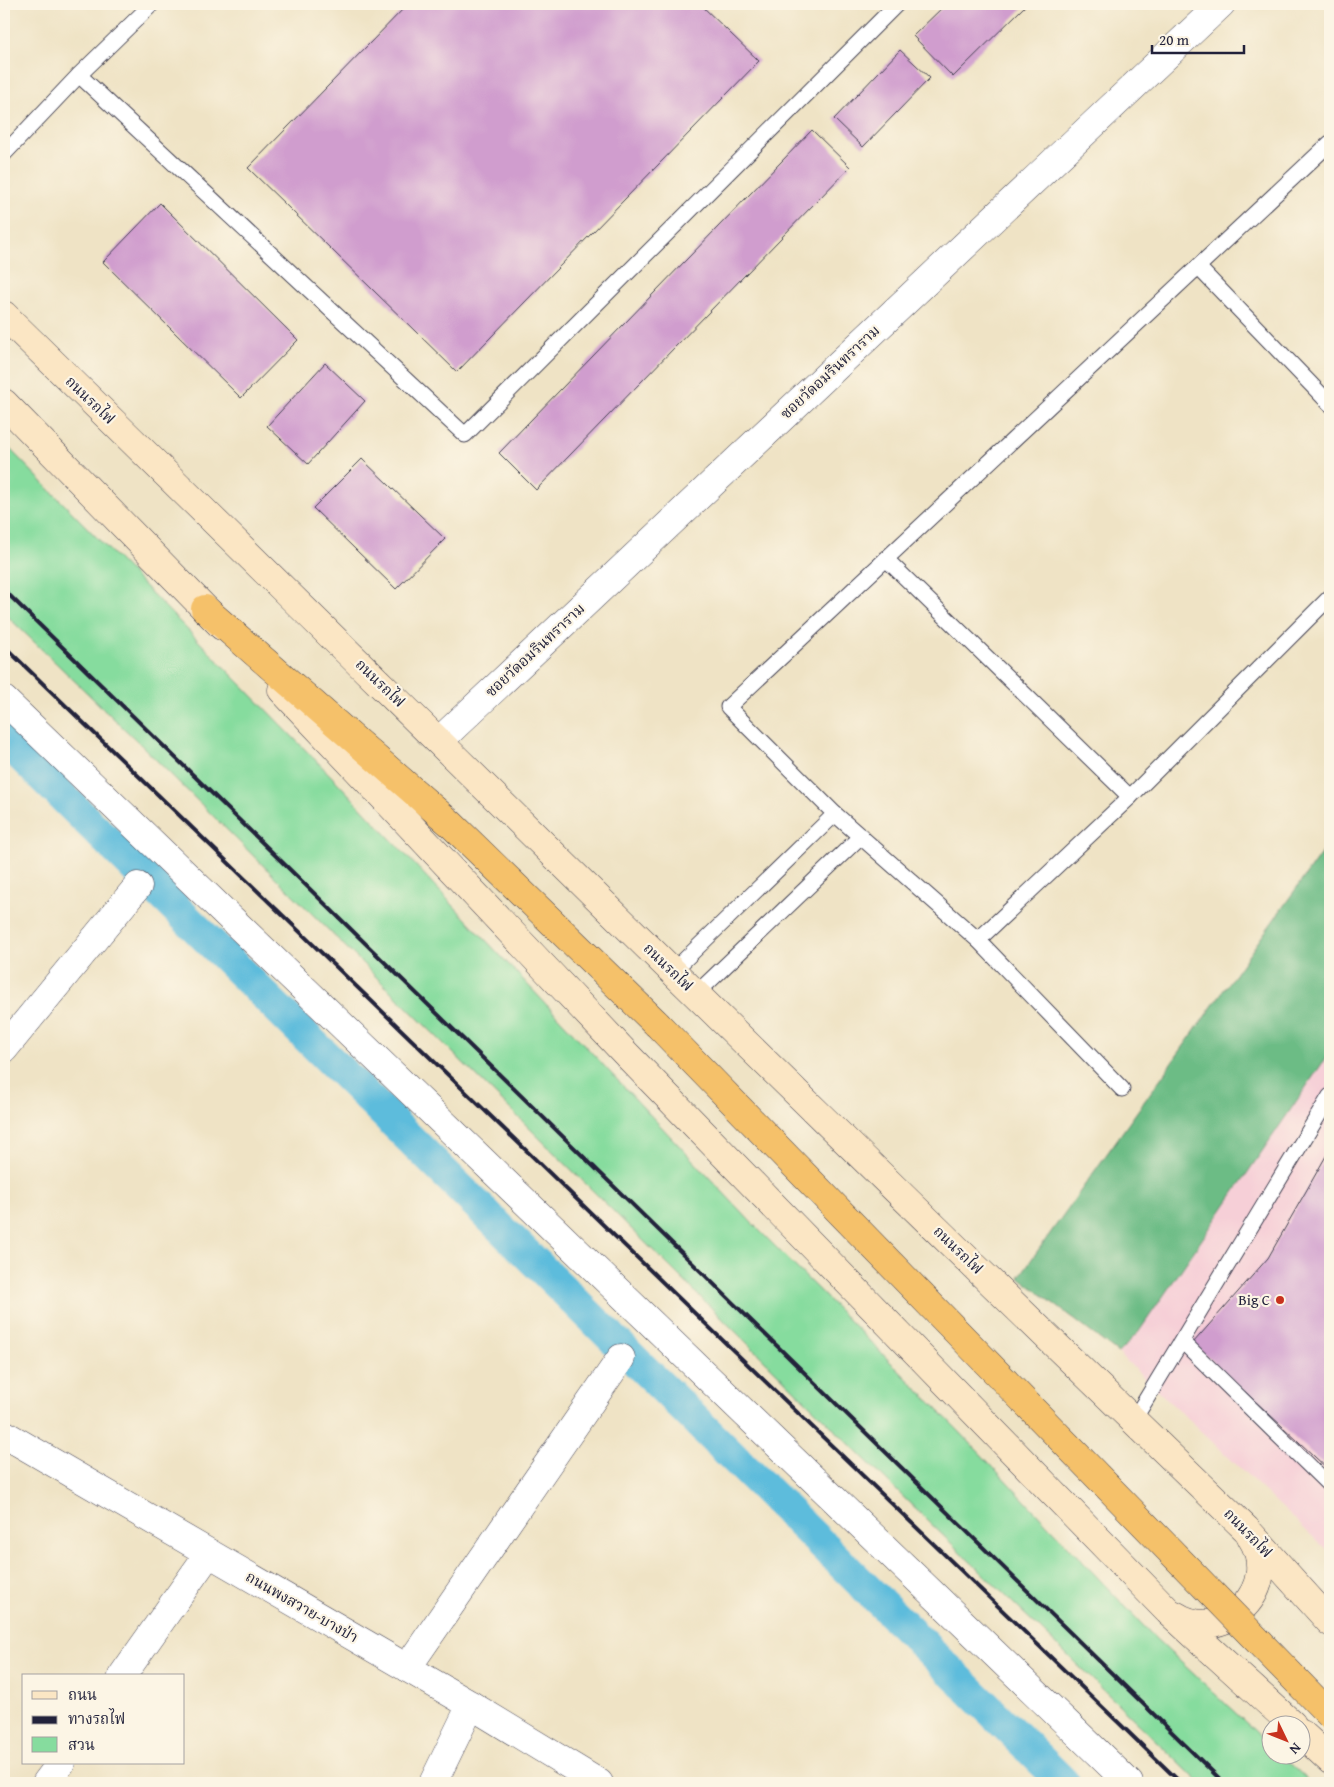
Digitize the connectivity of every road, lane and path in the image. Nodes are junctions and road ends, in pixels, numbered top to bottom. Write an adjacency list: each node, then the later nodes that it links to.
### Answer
1 (152, 4): 4 (lane)
2 (896, 4): 4 (lane)
3 (1221, 4): 15 (street, ซอยวัดอมรินทราราม)
4 (79, 75): 6 (lane)
5 (1330, 143): 7 (lane)
6 (4, 154)
7 (1198, 267): 10 (lane); 11 (lane)
8 (4, 315): 15 (main road, ถนนรถไฟ)
9 (4, 404): 13 (main road)
10 (1330, 404)
11 (886, 559): 16 (lane); 17 (lane)
12 (1330, 598): 16 (lane)
13 (205, 609): 33 (main road); 39 (highway, bridge)
14 (4, 700): 46 (street)
15 (439, 741): 21 (main road, ถนนรถไฟ)
16 (1130, 797): 20 (lane)
17 (835, 814): 18 (lane); 21 (lane)
18 (860, 836): 20 (lane); 22 (lane)
19 (138, 886): 23 (street)
20 (978, 940): 24 (lane)
21 (672, 972): 22 (main road, ถนนรถไฟ)
22 (696, 994): 28 (main road, ถนนรถไฟ)
23 (4, 1049)
24 (1122, 1089)
25 (1330, 1096): 26 (lane)
26 (1182, 1341): 28 (lane); 30 (lane)
27 (621, 1358): 35 (street)
28 (1133, 1421): 31 (main road, ถนนรถไฟ)
29 (4, 1434): 32 (street, ถนนพงสวาย-บางป่า)
30 (1330, 1486)
31 (1246, 1530): 33 (main road); 34 (main road, ถนนรถไฟ)
32 (209, 1553): 35 (street, ถนนพงสวาย-บางป่า); 36 (street)
33 (1168, 1610): 38 (main road)
34 (1330, 1622)
35 (407, 1668): 37 (street, ถนนพงสวาย-บางป่า)
36 (123, 1674)
37 (471, 1705): 44 (street); 45 (street, ถนนพงสวาย-บางป่า)
38 (1281, 1714)
39 (1330, 1715)
40 (1312, 1743): 41 (main road)
41 (1330, 1760)
42 (60, 1764): 43 (street)
43 (46, 1783)
44 (433, 1783)
45 (599, 1783)
46 (1129, 1783)

